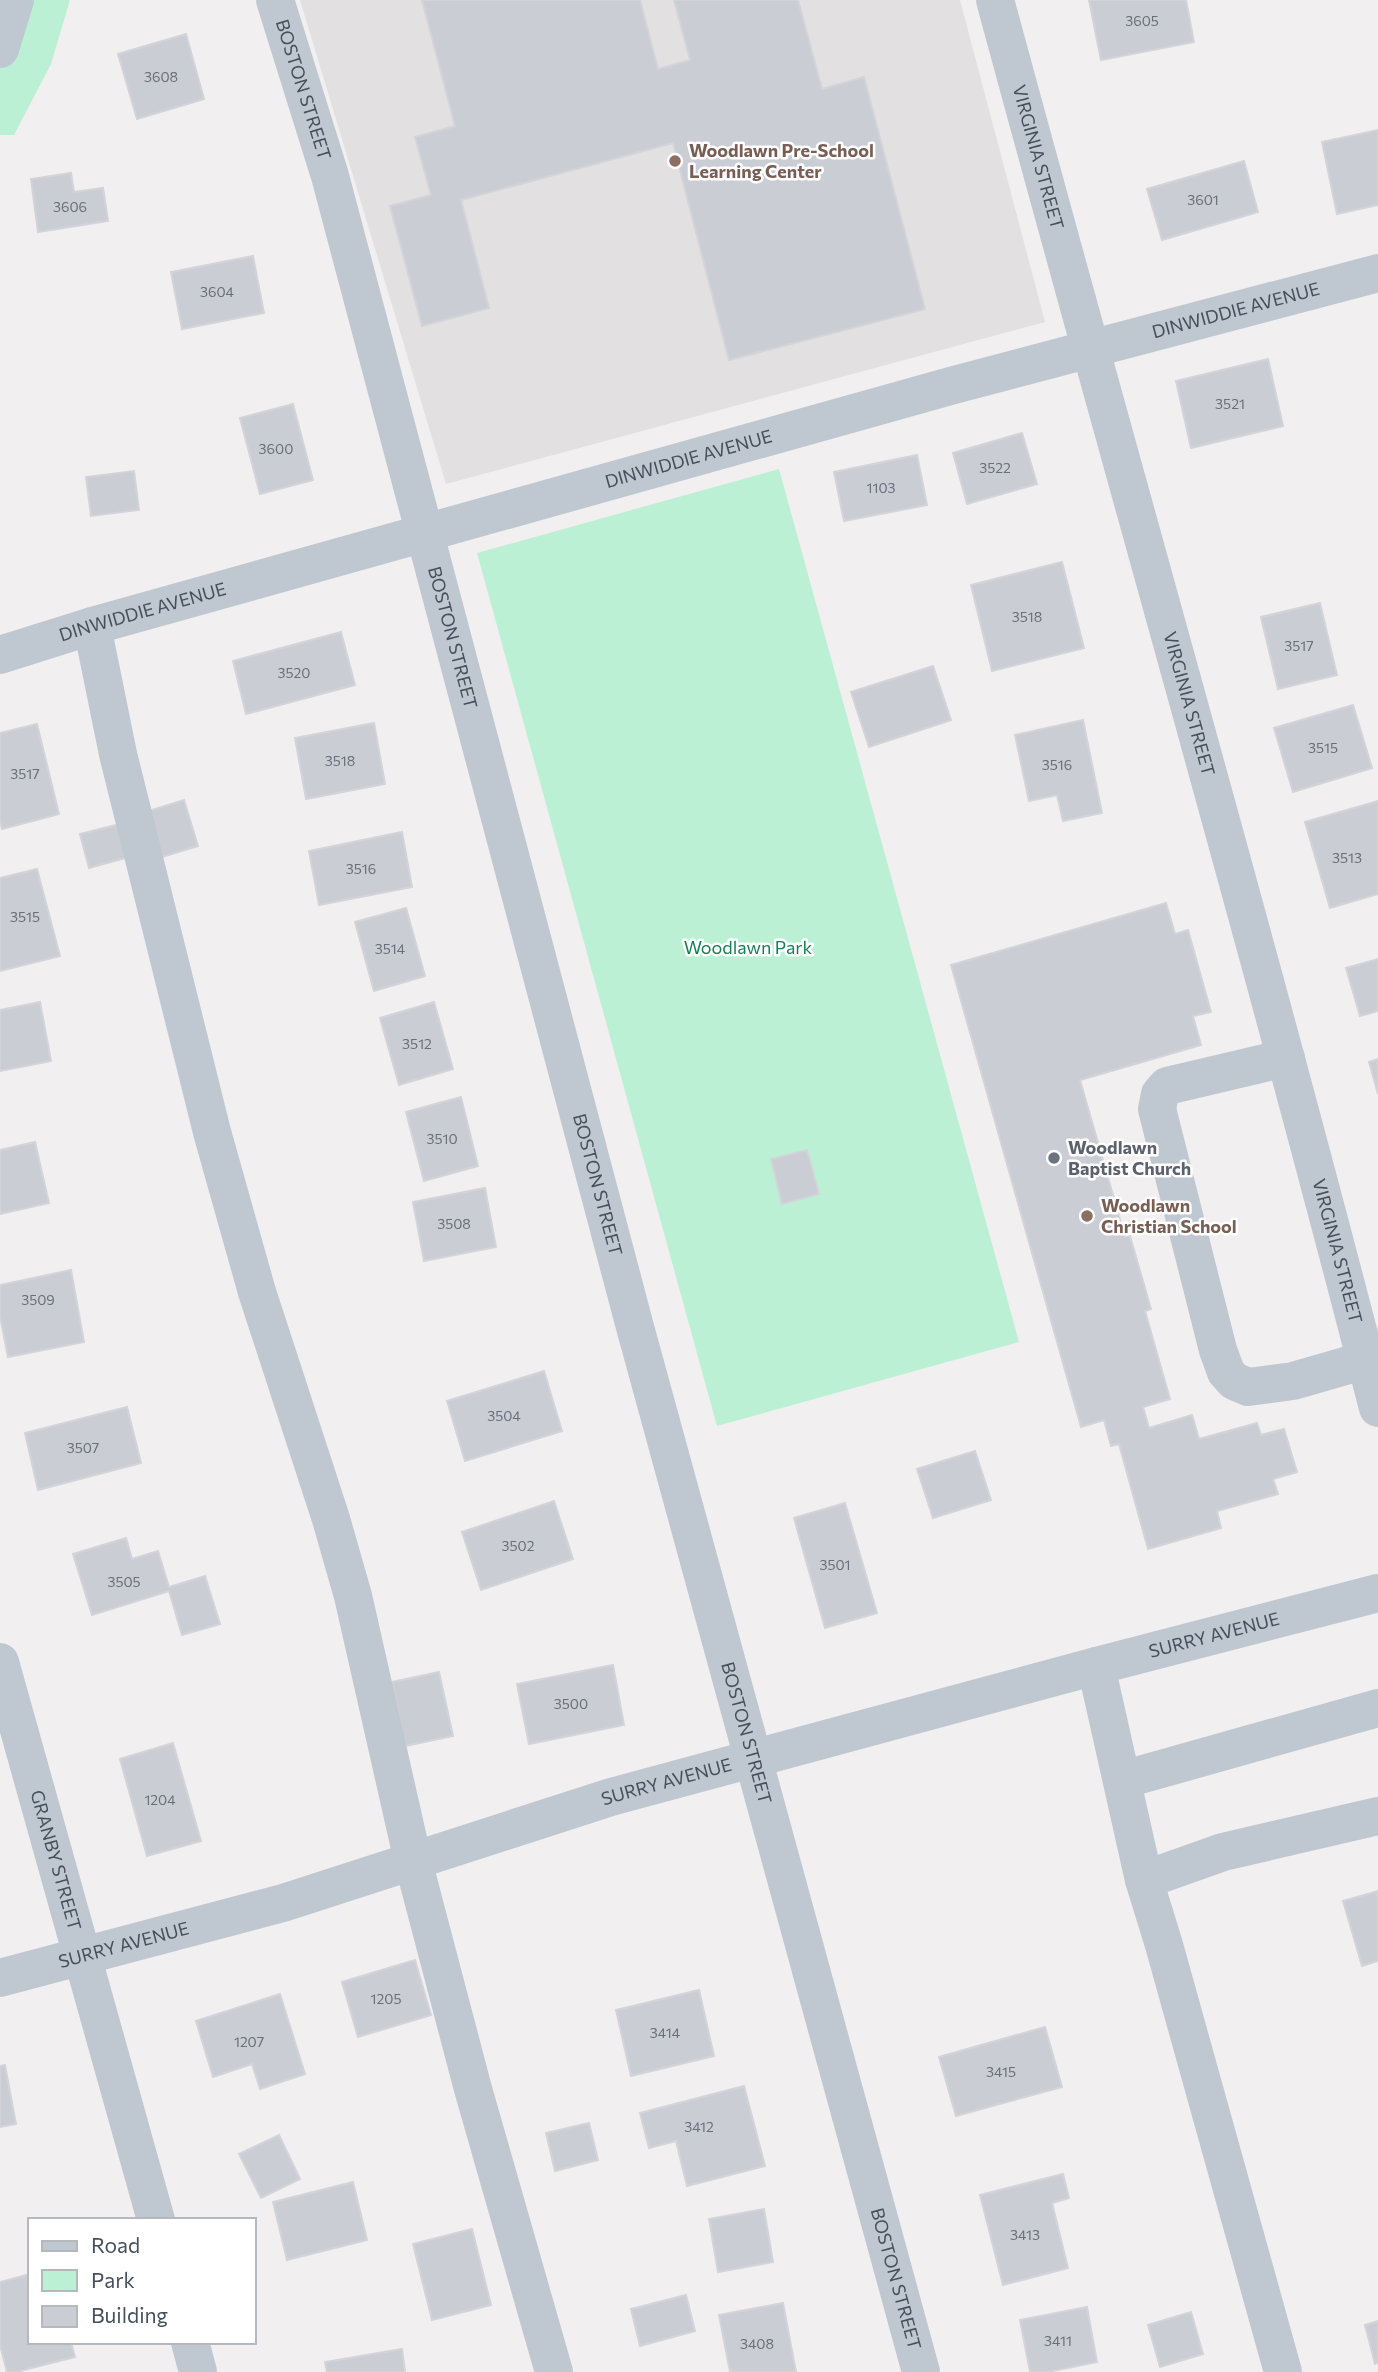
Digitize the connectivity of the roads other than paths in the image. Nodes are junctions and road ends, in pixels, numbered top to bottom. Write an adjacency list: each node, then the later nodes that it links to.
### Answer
1 (15, 0): 4 (street)
2 (275, 0): 7 (street, BOSTON STREET)
3 (995, 0): 6 (street, VIRGINIA STREET)
4 (0, 49)
5 (1378, 273): 6 (street, DINWIDDIE AVENUE)
6 (1089, 349): 7 (street, DINWIDDIE AVENUE); 10 (street, VIRGINIA STREET)
7 (424, 533): 8 (street, DINWIDDIE AVENUE); 17 (street, BOSTON STREET)
8 (92, 626): 9 (street, DINWIDDIE AVENUE); 20 (street)
9 (0, 654)
10 (1286, 1058): 11 (street, VIRGINIA STREET); 11 (street)
11 (1366, 1360): 12 (street, VIRGINIA STREET)
12 (1378, 1408)
13 (1378, 1593): 15 (street, SURRY AVENUE)
14 (0, 1662): 22 (street, GRANBY STREET)
15 (1096, 1666): 17 (street, SURRY AVENUE); 18 (street)
16 (1378, 1708): 18 (street)
17 (753, 1759): 20 (street, SURRY AVENUE); 28 (street, BOSTON STREET)
18 (1122, 1780): 21 (street)
19 (1378, 1816): 21 (street)
20 (413, 1861): 22 (street, SURRY AVENUE); 27 (street)
21 (1144, 1880): 29 (street)
22 (84, 1956): 23 (street, SURRY AVENUE); 24 (street, GRANBY STREET)
23 (0, 1978)
24 (155, 2218)
25 (191, 2344): 26 (street)
26 (198, 2372)
27 (554, 2372)
28 (921, 2372)
29 (1283, 2372)

